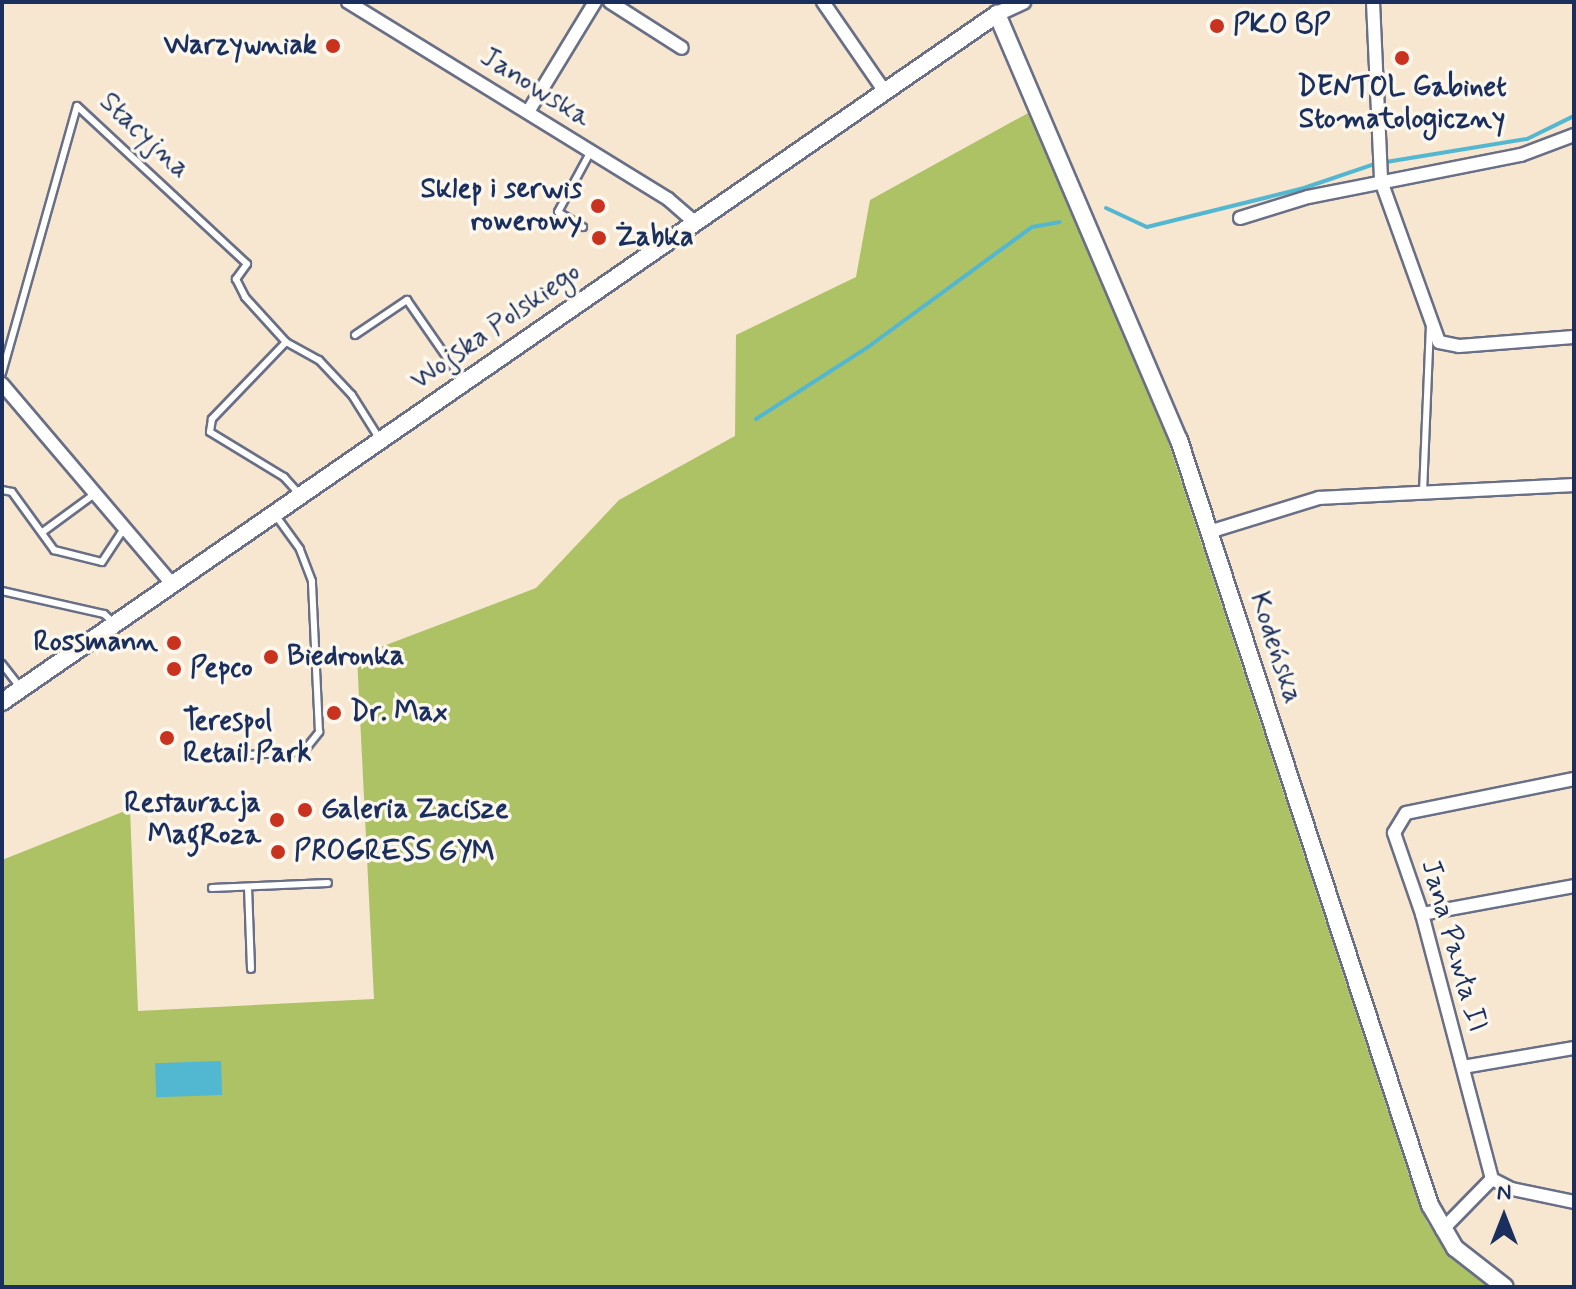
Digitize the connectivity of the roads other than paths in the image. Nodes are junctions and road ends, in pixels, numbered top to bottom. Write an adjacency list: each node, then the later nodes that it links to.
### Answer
1 (348, 2): 10 (street, Janowska)
2 (595, 2): 10 (street)
3 (610, 2): 8 (street)
4 (823, 2): 9 (street)
5 (1023, 2): 7 (street, Wojska Polskiego)
6 (1373, 2): 13 (street)
7 (997, 14): 9 (main road, Wojska Polskiego); 33 (main road, Kodeńska)
8 (682, 48)
9 (883, 89): 15 (main road, Wojska Polskiego)
10 (528, 112): 12 (street, Janowska)
11 (1574, 135): 13 (street)
12 (591, 151): 15 (street, Janowska); 16 (lane)
13 (1381, 181): 14 (street); 17 (street)
14 (1240, 218)
15 (693, 221): 22 (main road, Wojska Polskiego)
16 (583, 227)
17 (1431, 317): 19 (street); 27 (lane)
18 (355, 335): 22 (lane)
19 (1574, 337)
20 (286, 342): 21 (lane, Stacyjna); 24 (lane); 29 (lane)
21 (2, 373)
22 (463, 381): 24 (main road, Wojska Polskiego)
23 (2, 384): 28 (street)
24 (380, 439): 29 (main road, Wojska Polskiego)
25 (1574, 485): 27 (street)
26 (2, 490): 32 (lane)
27 (1423, 492): 33 (street)
28 (96, 493): 31 (street); 32 (lane)
29 (300, 495): 30 (main road, Wojska Polskiego)
30 (274, 513): 34 (main road, Wojska Polskiego); 40 (lane)
31 (125, 527): 32 (lane); 34 (street)
32 (44, 531)
33 (1209, 532): 52 (main road, Kodeńska)
34 (172, 584): 36 (main road, Wojska Polskiego)
35 (2, 591): 36 (lane)
36 (115, 624): 38 (main road, Wojska Polskiego)
37 (2, 664): 38 (lane)
38 (21, 689): 39 (main road, Wojska Polskiego)
39 (2, 702)
40 (209, 757)
41 (1574, 779): 46 (street, Jana Pawła II)
42 (328, 883): 44 (lane)
43 (1574, 886): 46 (street)
44 (248, 887): 45 (lane); 47 (lane)
45 (212, 888)
46 (1422, 914): 49 (street, Jana Pawła II)
47 (251, 969)
48 (1574, 1048): 49 (street)
49 (1463, 1067): 50 (street, Jana Pawła II)
50 (1492, 1179): 51 (street); 52 (street)
51 (1574, 1202)
52 (1442, 1230): 53 (main road, Kodeńska)
53 (1505, 1287)

